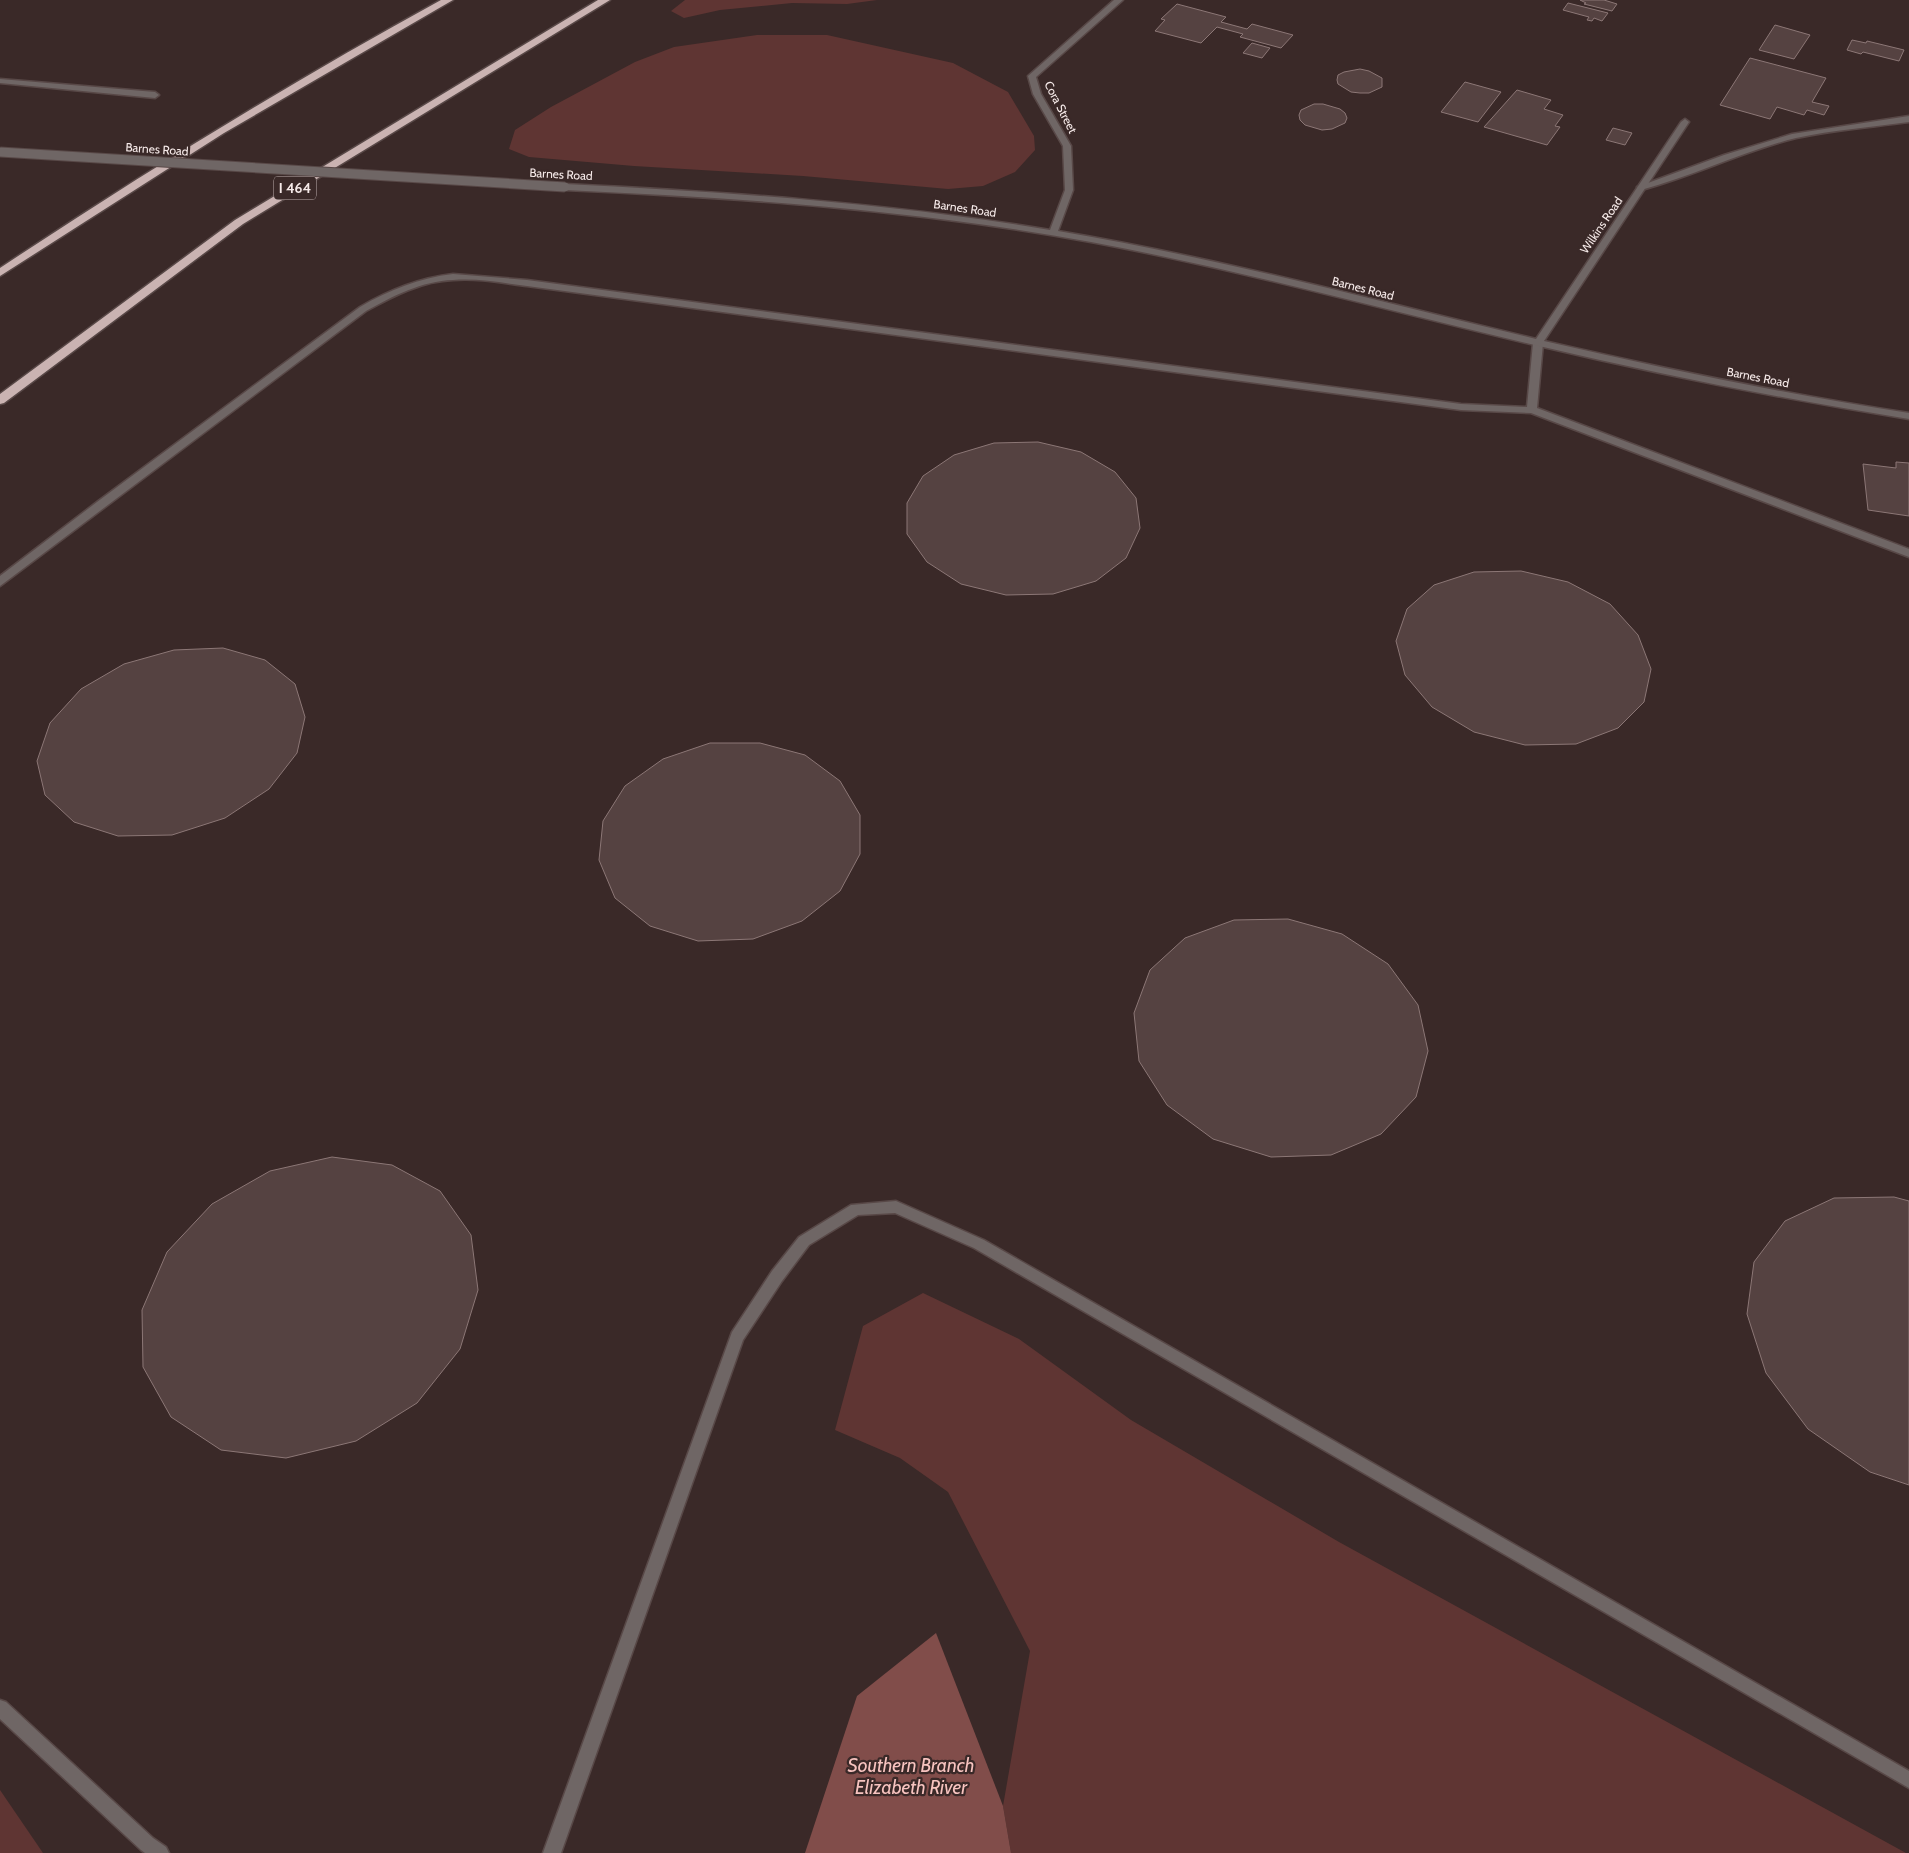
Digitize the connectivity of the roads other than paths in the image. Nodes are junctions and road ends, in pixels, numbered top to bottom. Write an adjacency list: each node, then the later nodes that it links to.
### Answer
1 (448, 0): 11 (highway)
2 (605, 0): 13 (highway, I 464)
3 (1119, 0): 10 (street, Cora Street)
4 (0, 81): 5 (street)
5 (155, 95)
6 (1909, 119): 9 (street)
7 (1685, 122): 9 (street, Wilkins Road)
8 (0, 152): 10 (street, Barnes Road, bridge)
9 (1641, 186): 12 (street, Wilkins Road)
10 (1053, 233): 12 (street, Barnes Road)
11 (0, 273)
12 (1538, 342): 14 (street); 15 (street, Barnes Road)
13 (0, 400)
14 (1532, 410): 16 (street); 17 (street)
15 (1909, 416)
16 (1909, 553)
17 (0, 582)
18 (0, 1708): 20 (street)
19 (1909, 1780): 21 (street)
20 (160, 1853)
21 (552, 1853)

